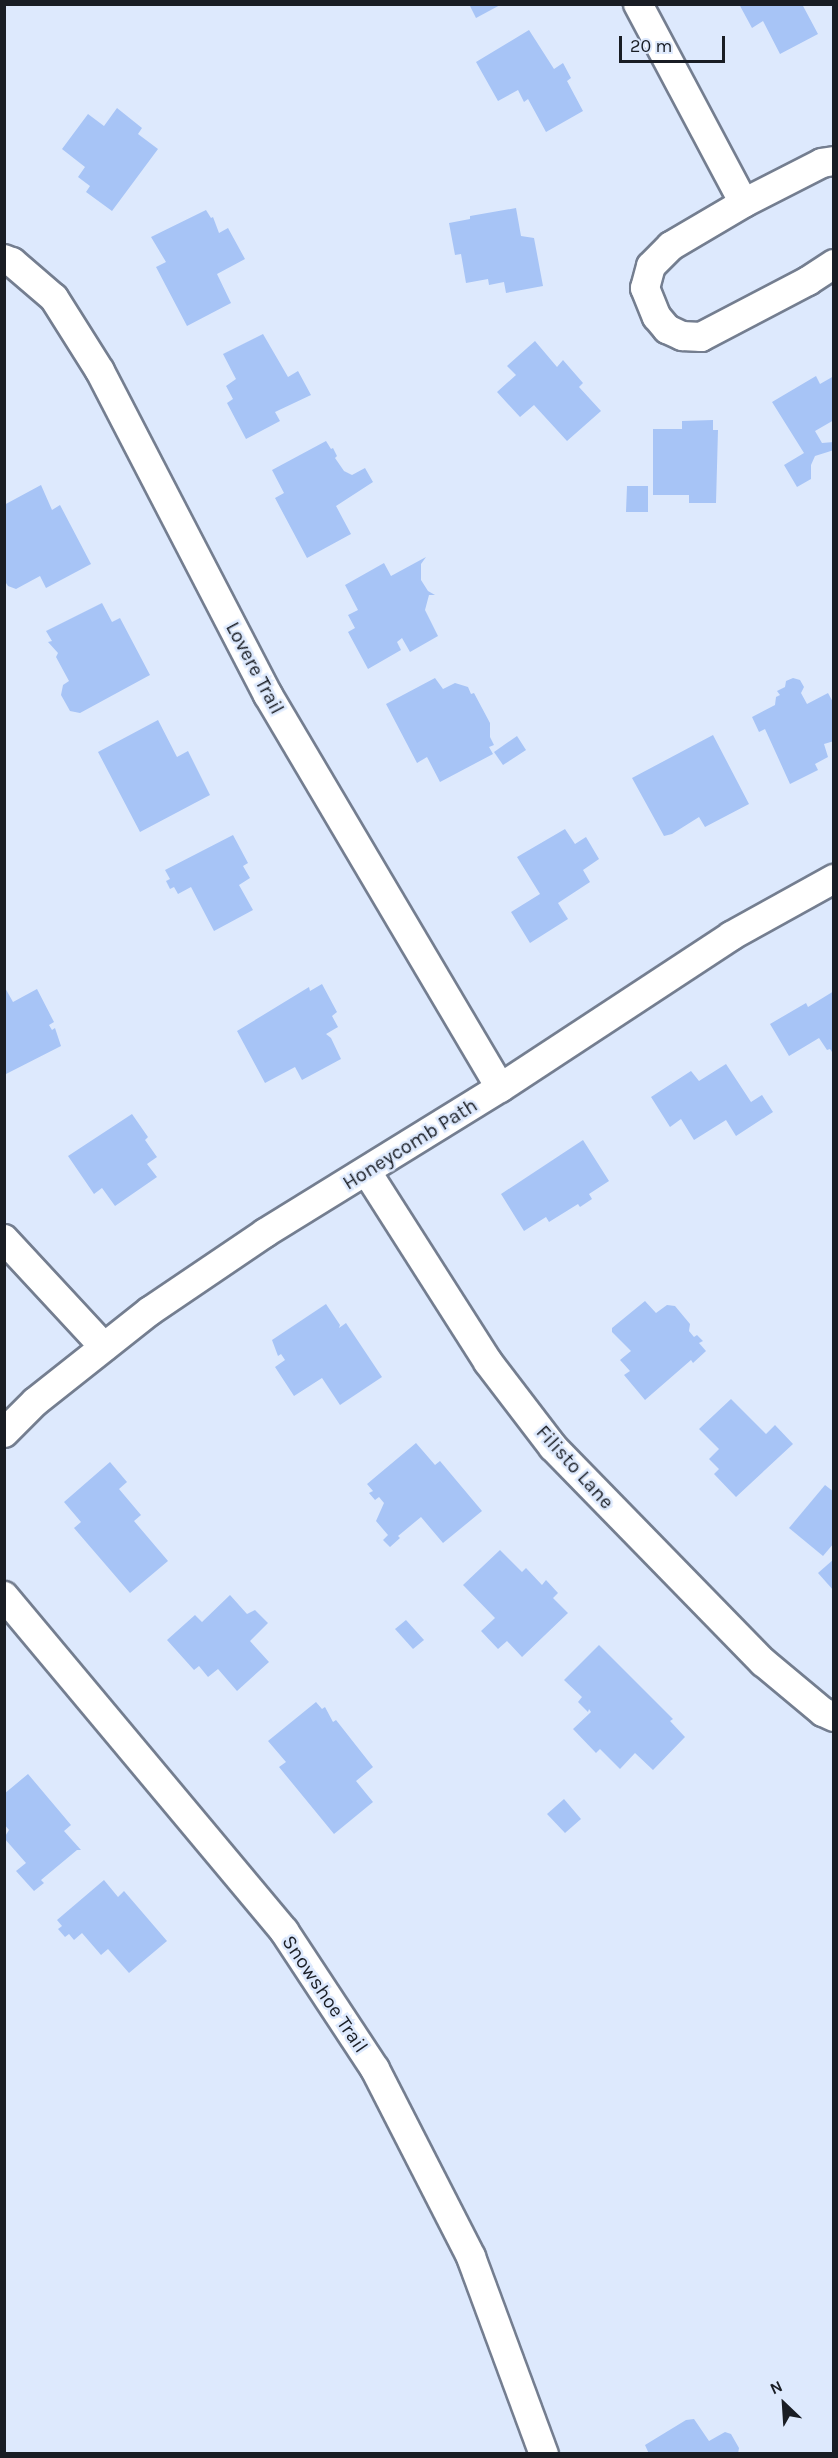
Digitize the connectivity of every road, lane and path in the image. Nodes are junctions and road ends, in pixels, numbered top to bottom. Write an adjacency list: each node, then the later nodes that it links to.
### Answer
1 (638, 4): 3 (street)
2 (834, 161): 3 (street)
3 (744, 203): 5 (street)
4 (4, 259): 7 (street, Lovere Trail)
5 (834, 264)
6 (834, 879): 7 (street, Honeycomb Path)
7 (500, 1088): 8 (street, Honeycomb Path)
8 (367, 1172): 10 (street, Honeycomb Path); 13 (street, Filisto Lane)
9 (4, 1239): 10 (street)
10 (104, 1347): 11 (street, Honeycomb Path)
11 (4, 1432)
12 (4, 1596): 14 (street, Snowshoe Trail)
13 (834, 1717)
14 (544, 2454)

